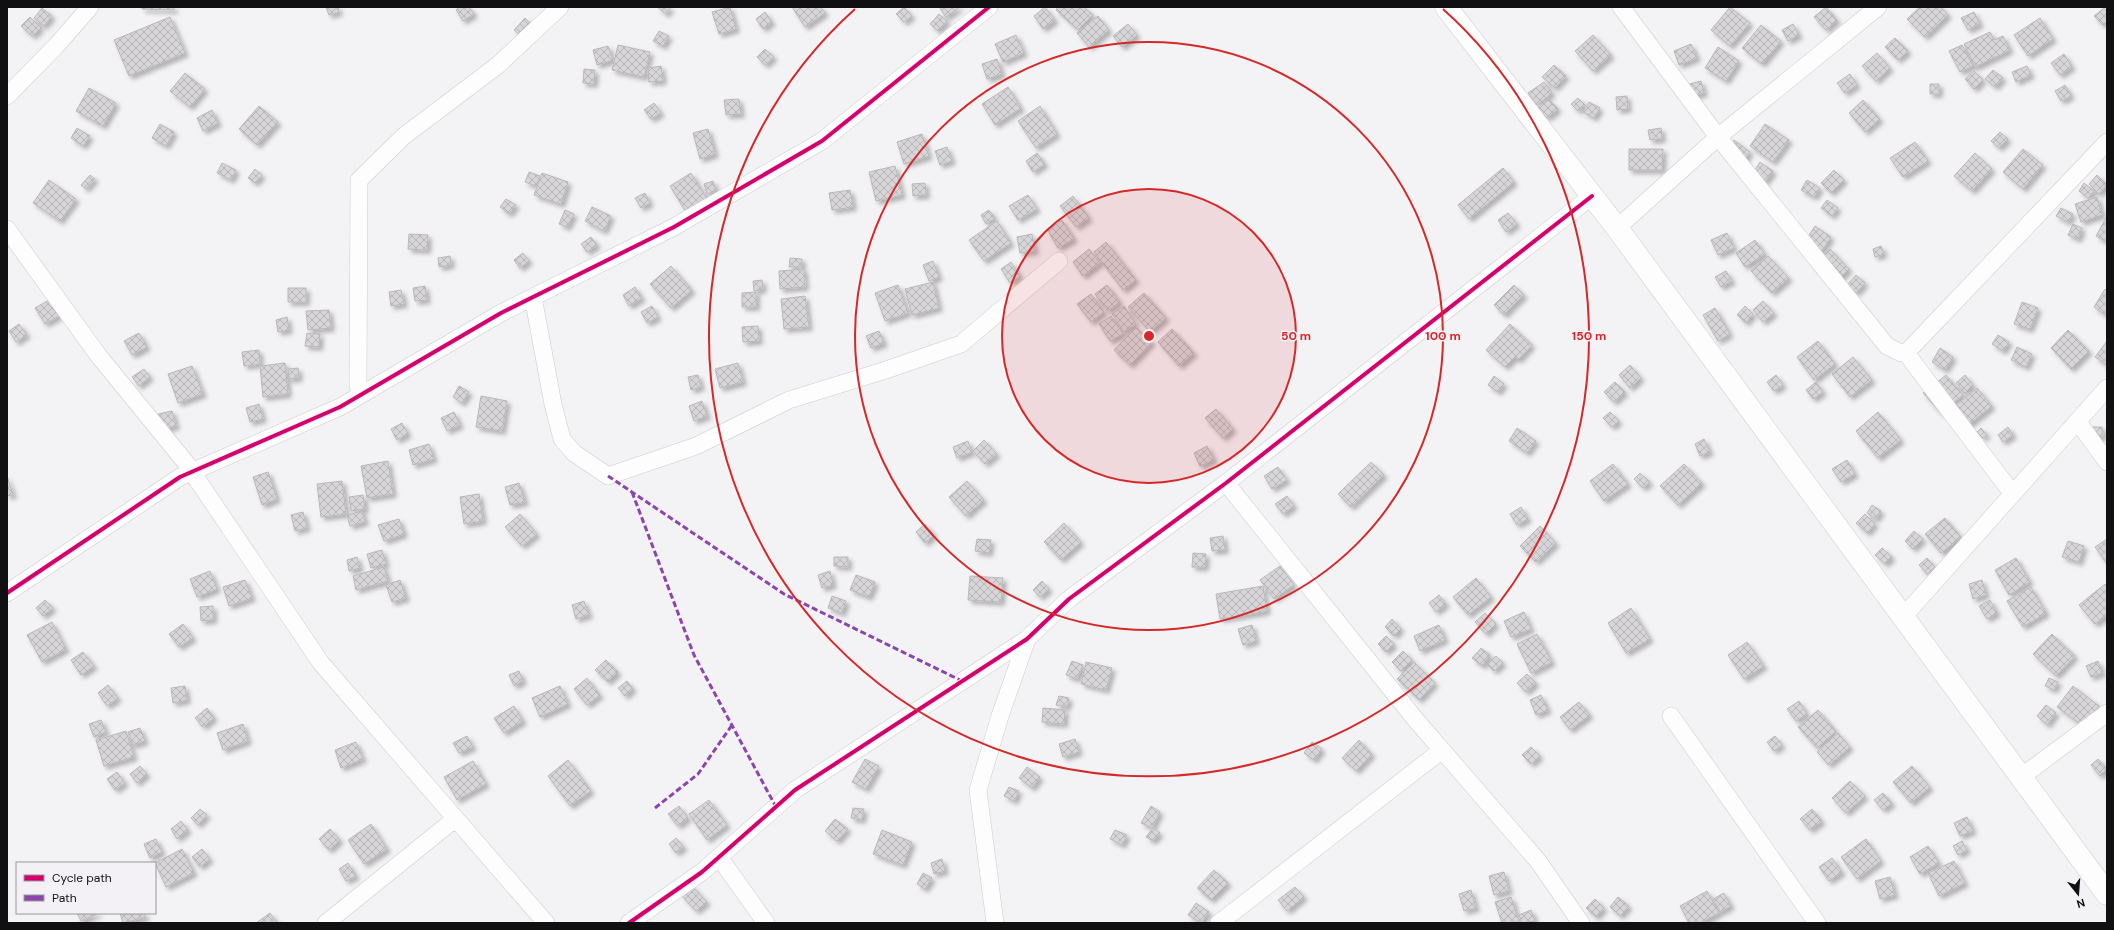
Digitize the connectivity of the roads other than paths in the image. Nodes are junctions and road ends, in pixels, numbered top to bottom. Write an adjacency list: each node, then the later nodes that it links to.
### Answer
1 (90, 7): 7 (street)
2 (560, 7): 16 (street)
3 (989, 7): 14 (street)
4 (1446, 7): 10 (street)
5 (1621, 7): 8 (street)
6 (1871, 9): 8 (street)
7 (7, 96)
8 (1718, 137): 11 (street); 15 (street)
9 (2107, 142): 15 (street)
10 (1592, 196): 11 (street); 21 (street)
11 (1617, 228): 24 (street)
12 (7, 229): 20 (street)
13 (1058, 260): 14 (street)
14 (533, 297): 20 (street)
15 (1906, 353): 22 (street)
16 (358, 386)
17 (2107, 388): 18 (street)
18 (2078, 422): 19 (street); 22 (street)
19 (2107, 462)
20 (192, 472): 23 (street); 30 (street)
21 (1226, 483): 25 (street); 28 (street)
22 (2012, 494): 24 (street)
23 (7, 593)
24 (1903, 617): 29 (street)
25 (1027, 639): 31 (street); 37 (street)
26 (2107, 713): 29 (street)
27 (1671, 716): 40 (street)
28 (1442, 750): 38 (street); 39 (street)
29 (2021, 777): 32 (street)
30 (455, 819): 33 (street); 34 (street)
31 (720, 857): 35 (street); 36 (street)
32 (2107, 894)
33 (326, 923)
34 (546, 923)
35 (629, 923)
36 (766, 923)
37 (996, 923)
38 (1219, 923)
39 (1581, 923)
40 (1817, 923)

